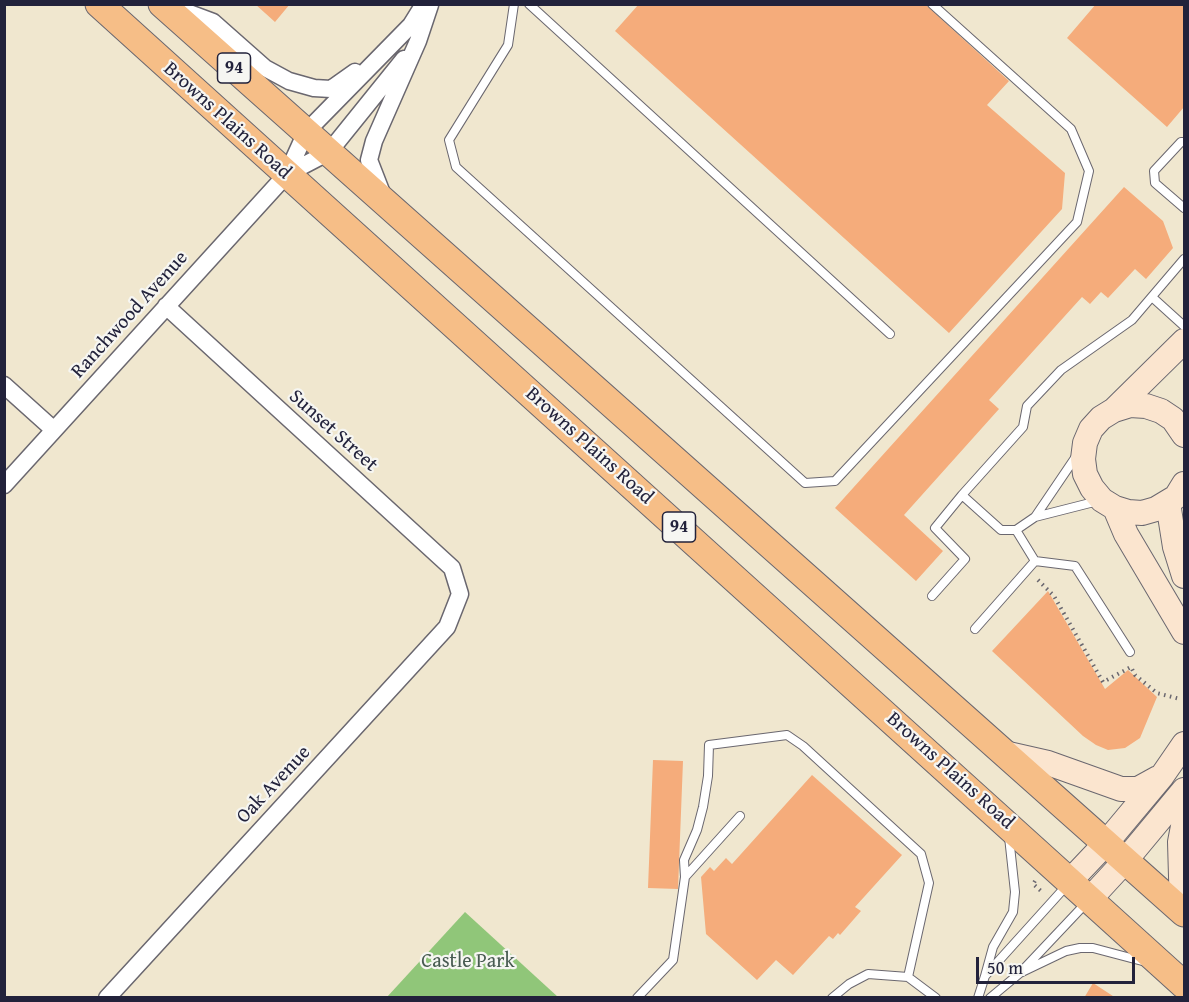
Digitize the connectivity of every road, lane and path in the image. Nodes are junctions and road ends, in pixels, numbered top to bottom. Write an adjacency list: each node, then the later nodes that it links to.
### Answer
1 (99, 4): 13 (main road, Browns Plains Road / 94)
2 (164, 4): 9 (street); 10 (main road, 94)
3 (424, 4): 9 (street)
4 (430, 4): 8 (street)
5 (514, 4): 7 (lane)
6 (529, 4): 20 (lane)
7 (932, 4)
8 (418, 41): 12 (street); 14 (street)
9 (382, 55): 10 (street)
10 (306, 132): 12 (main road, 94); 13 (street)
11 (1185, 142): 15 (lane)
12 (329, 152): 13 (street); 14 (main road, 94)
13 (287, 174): 18 (street, Ranchwood Avenue); 48 (main road, Browns Plains Road / 94)
14 (384, 201): 43 (main road, 94)
15 (1185, 208)
16 (1185, 259): 17 (lane)
17 (1152, 297): 19 (lane); 28 (lane)
18 (166, 306): 24 (street, Ranchwood Avenue); 36 (street, Sunset Street)
19 (1185, 326)
20 (890, 334)
21 (1185, 341): 23 (street)
22 (4, 385): 24 (street)
23 (1114, 410): 25 (street); 26 (street)
24 (54, 430): 27 (street, Ranchwood Avenue)
25 (1185, 435)
26 (1085, 443): 30 (street); 31 (lane)
27 (4, 485)
28 (962, 495): 32 (lane); 37 (lane)
29 (1178, 496): 30 (street); 34 (street)
30 (1108, 504): 31 (lane); 39 (street)
31 (1035, 517): 32 (lane)
32 (1016, 530): 33 (lane)
33 (1035, 561): 38 (lane); 40 (lane)
34 (1183, 566)
35 (1038, 580): 41 (path)
36 (460, 594): 61 (street, Oak Avenue)
37 (932, 596)
38 (975, 629)
39 (1185, 632)
40 (1130, 652)
41 (1180, 699)
42 (1185, 744): 44 (street)
43 (1004, 753): 44 (street); 49 (main road, 94)
44 (1162, 776): 49 (street)
45 (1185, 790): 49 (street)
46 (740, 816): 50 (lane)
47 (1185, 821): 53 (street)
48 (1007, 824): 51 (main road, Browns Plains Road / 94); 56 (lane)
49 (1115, 852): 51 (street); 52 (street); 53 (main road, 94)
50 (685, 877): 57 (lane); 62 (lane)
51 (1070, 881): 52 (main road, Browns Plains Road / 94); 56 (lane)
52 (1090, 898): 54 (main road, Browns Plains Road / 94); 55 (lane)
53 (1183, 912)
54 (1164, 966): 55 (lane); 58 (main road, Browns Plains Road / 94)
55 (1020, 973): 65 (lane)
56 (985, 976): 64 (lane)
57 (908, 977): 59 (lane); 60 (lane)
58 (1185, 985)
59 (924, 995): 63 (lane)
60 (833, 997)
61 (107, 998)
62 (637, 998)
63 (936, 998)
64 (978, 998)
65 (990, 998)

